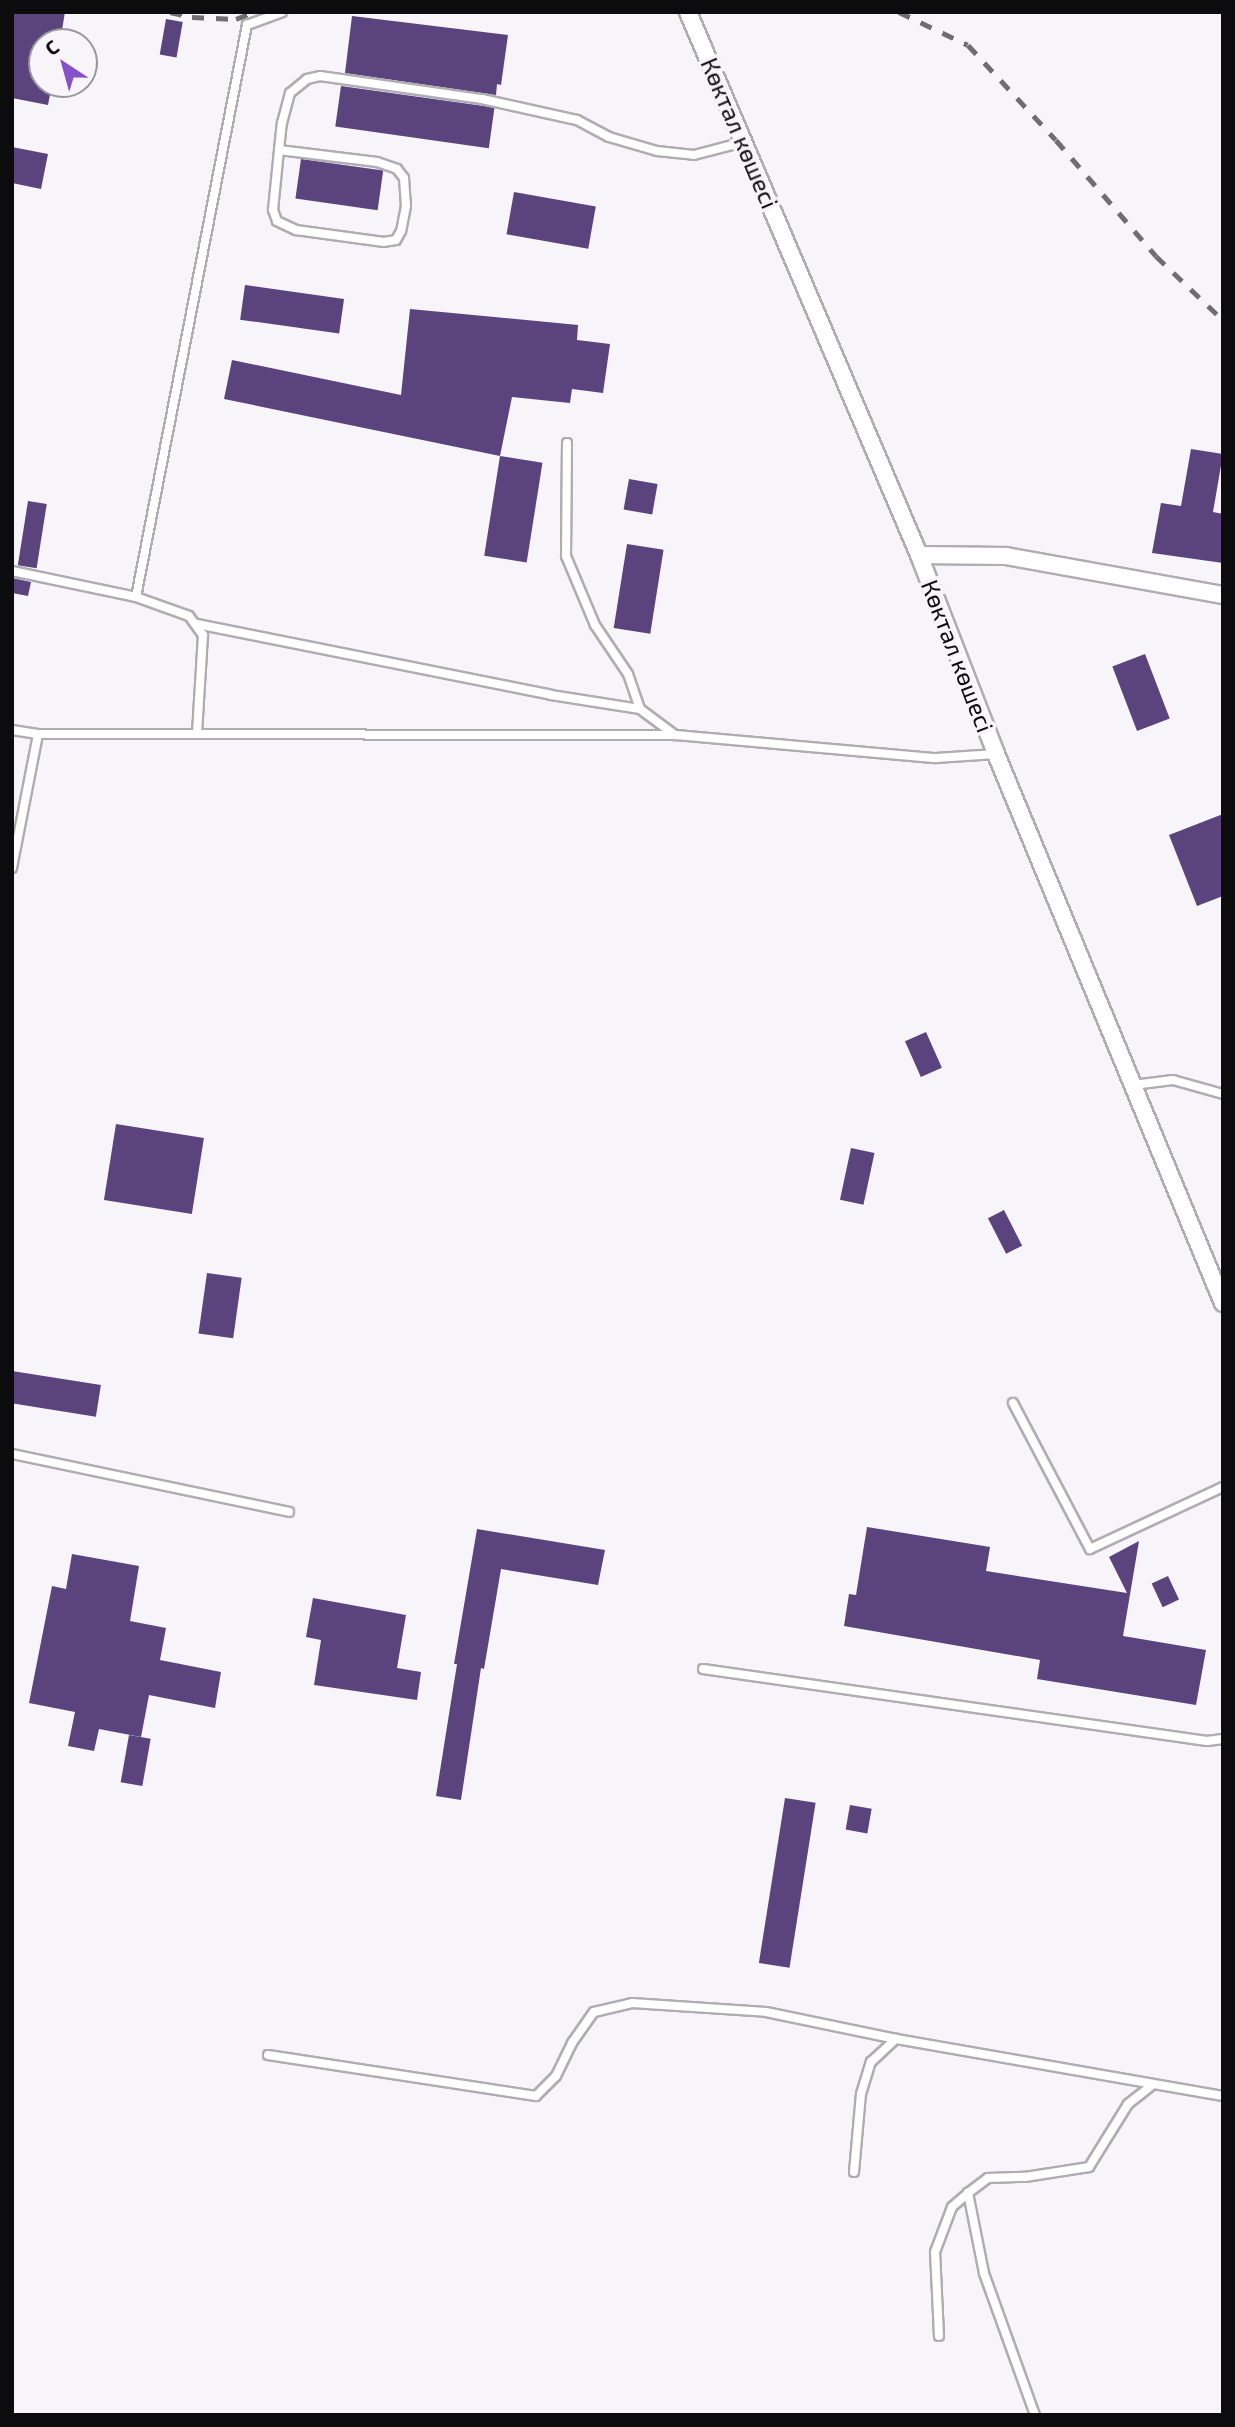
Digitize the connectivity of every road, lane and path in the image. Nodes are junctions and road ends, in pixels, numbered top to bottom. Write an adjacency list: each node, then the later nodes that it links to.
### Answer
1 (282, 12): 9 (lane)
2 (688, 12): 3 (street, Көктал көшесі)
3 (744, 142): 4 (lane); 6 (street, Көктал көшесі)
4 (279, 150): 4 (lane)
5 (568, 443): 11 (lane)
6 (919, 555): 8 (street); 16 (street, Көктал көшесі)
7 (12, 571): 9 (lane)
8 (1223, 595)
9 (136, 597): 10 (lane)
10 (197, 624): 11 (lane); 14 (lane)
11 (640, 709): 15 (lane)
12 (12, 730): 13 (lane)
13 (38, 734): 14 (lane); 17 (lane)
14 (197, 734): 15 (lane)
15 (676, 735): 16 (lane)
16 (996, 754): 18 (street, Көктал көшесі)
17 (12, 869)
18 (1133, 1085): 19 (lane); 20 (street, Көктал көшесі)
19 (1223, 1094)
20 (1223, 1303)
21 (1013, 1403): 23 (lane)
22 (12, 1454): 24 (lane)
23 (1223, 1487)
24 (289, 1512)
25 (703, 1669): 26 (lane)
26 (1223, 1739)
27 (896, 2039): 28 (lane); 29 (lane); 31 (lane)
28 (268, 2055)
29 (1152, 2085): 30 (lane); 32 (lane)
30 (1223, 2096)
31 (853, 2172)
32 (968, 2193): 33 (lane); 34 (lane)
33 (939, 2336)
34 (1035, 2415)

